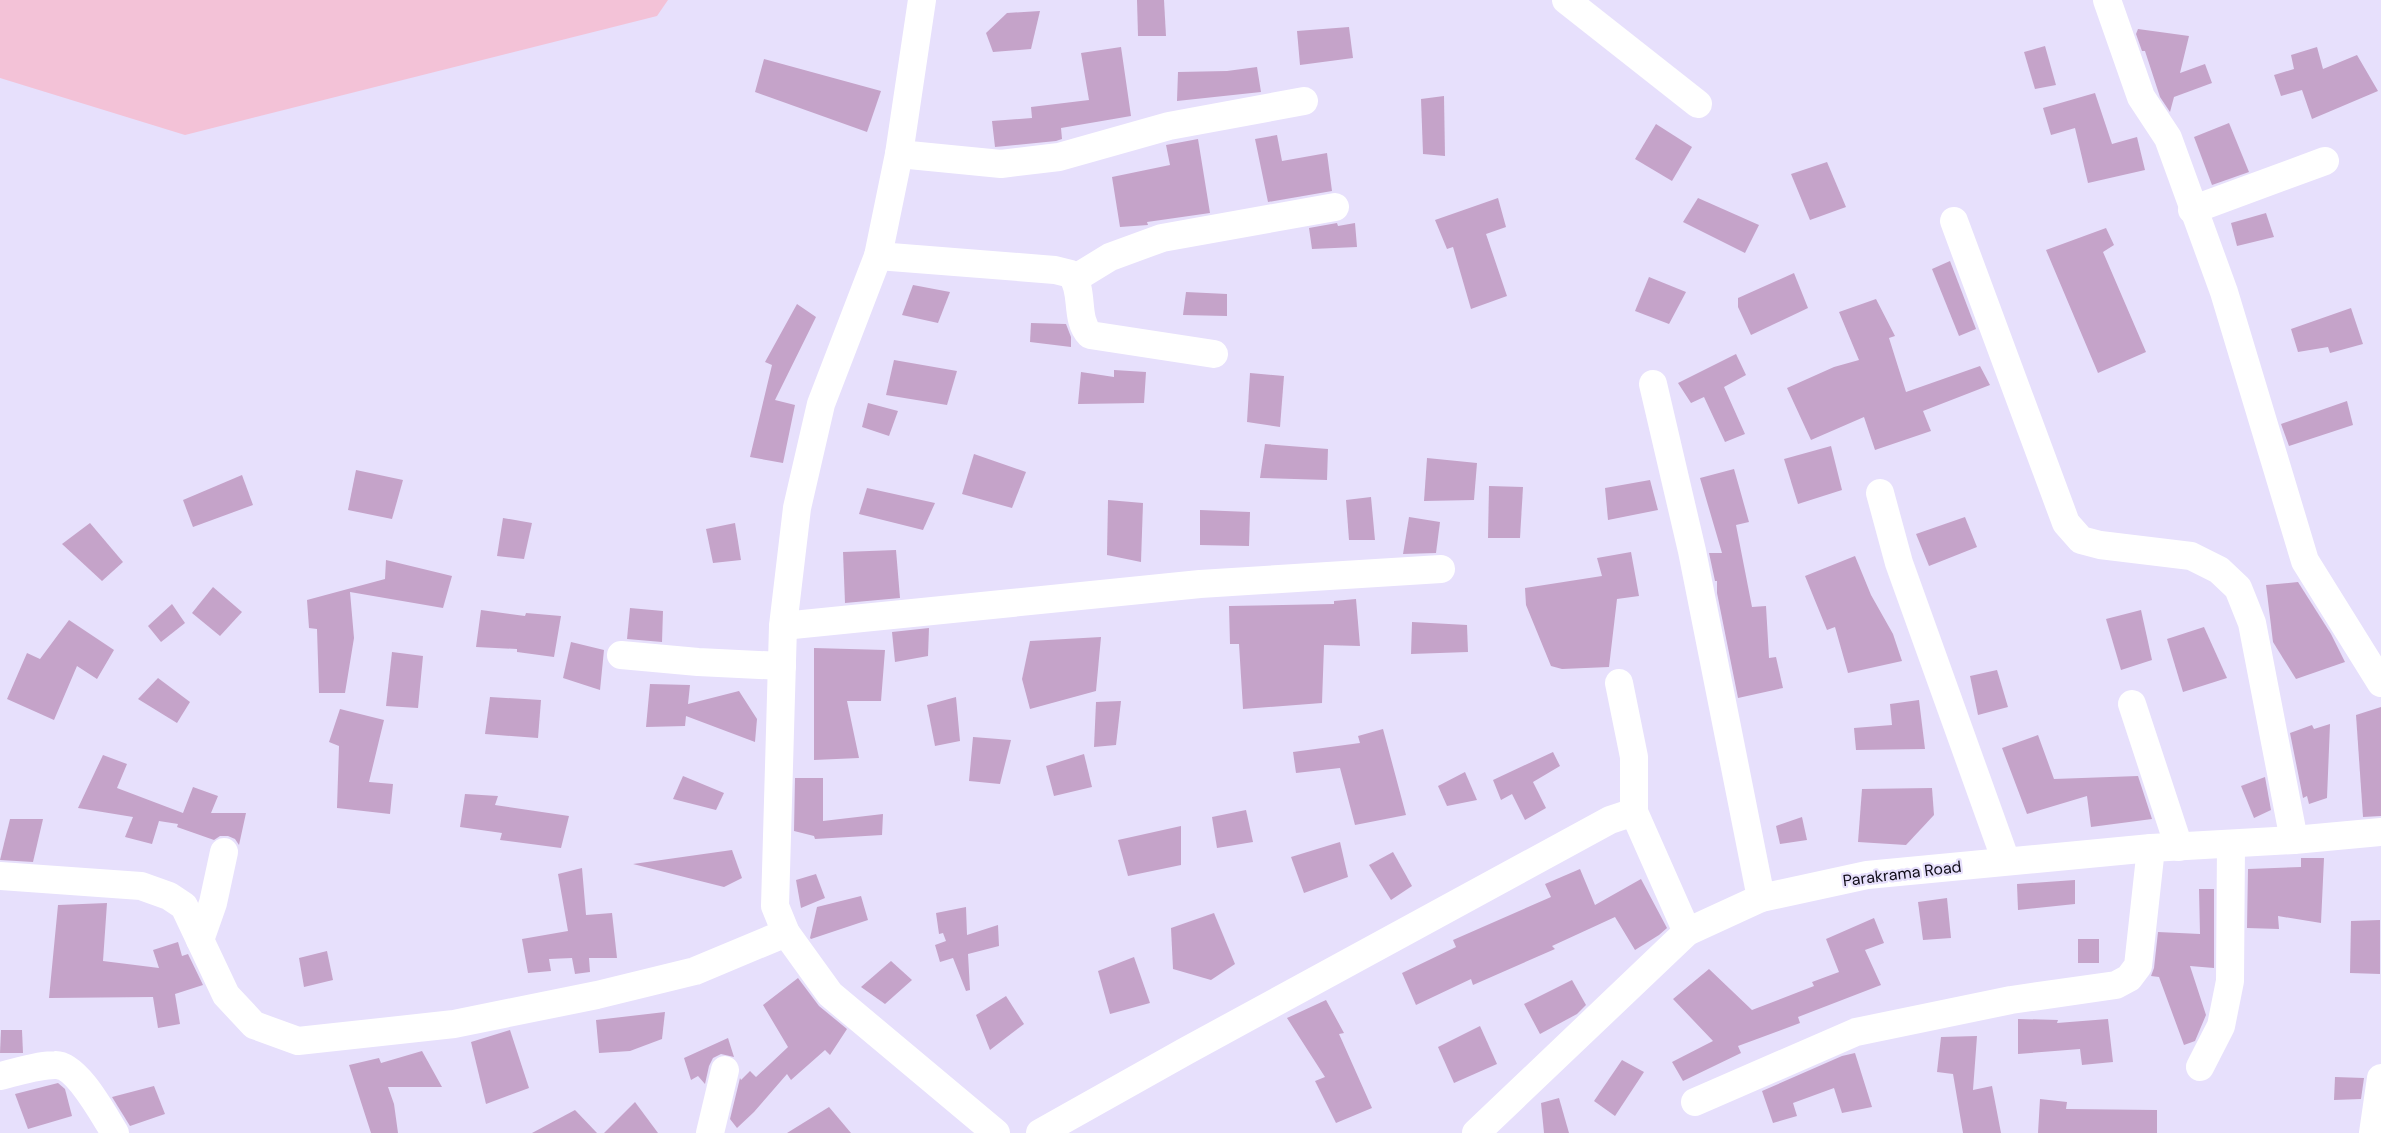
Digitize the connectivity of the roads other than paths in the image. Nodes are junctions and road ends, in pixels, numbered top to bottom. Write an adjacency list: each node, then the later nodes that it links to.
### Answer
1 (922, 0): 6 (street)
2 (1566, 0): 5 (street)
3 (2107, 0): 9 (street)
4 (1304, 101): 6 (street)
5 (1698, 104)
6 (899, 154): 11 (street)
7 (2325, 161): 9 (street)
8 (1335, 207): 12 (street)
9 (2192, 210): 21 (street)
10 (1954, 221): 25 (street)
11 (878, 256): 12 (street); 17 (street)
12 (1074, 279): 13 (street)
13 (1214, 354)
14 (1653, 384): 32 (street)
15 (1880, 493): 30 (street)
16 (1441, 569): 17 (street)
17 (783, 626): 19 (street)
18 (621, 655): 19 (street)
19 (782, 666): 34 (street)
20 (1619, 683): 23 (street)
21 (2381, 683)
22 (2132, 704): 27 (street)
23 (1634, 812): 33 (street); 44 (street)
24 (2381, 832): 25 (street, Parakrama Road)
25 (2294, 840): 26 (street, Parakrama Road)
26 (2231, 844): 27 (street, Parakrama Road); 36 (street)
27 (2179, 847): 28 (street, Parakrama Road)
28 (2151, 848): 30 (street, Parakrama Road); 40 (street)
29 (224, 852): 35 (street)
30 (2006, 861): 32 (street, Parakrama Road)
31 (0, 876): 35 (street)
32 (1761, 898): 33 (street, Parakrama Road)
33 (1687, 932): 45 (street, Parakrama Road)
34 (786, 933): 35 (street); 43 (street)
35 (200, 940)
36 (2200, 1067)
37 (725, 1070): 42 (street)
38 (0, 1076): 41 (street)
39 (2381, 1078): 46 (street)
40 (1695, 1102)
41 (115, 1133)
42 (710, 1133)
43 (996, 1133)
44 (1041, 1133)
45 (1476, 1133)
46 (2373, 1133)

